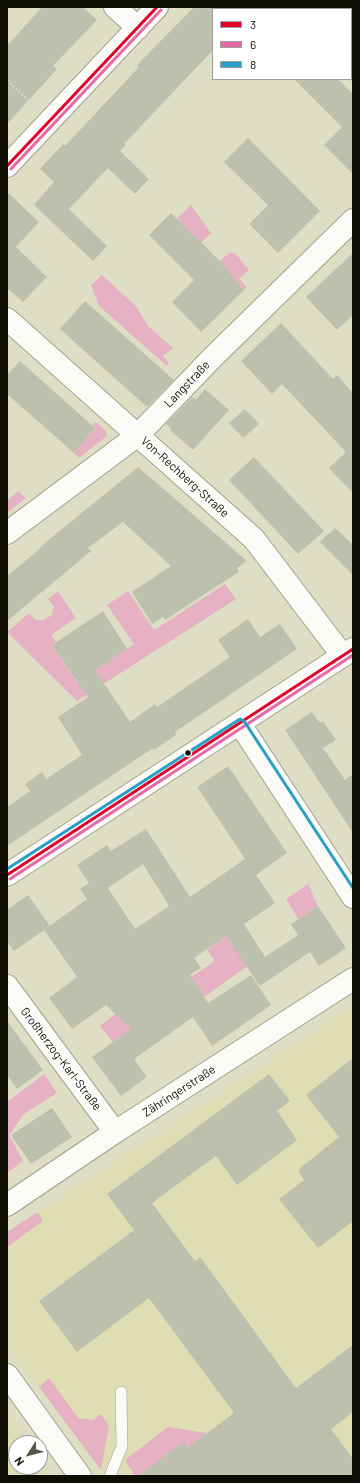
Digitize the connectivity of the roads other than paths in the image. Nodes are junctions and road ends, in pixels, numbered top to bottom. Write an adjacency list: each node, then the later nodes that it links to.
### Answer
1 (115, 7): 3 (street)
2 (157, 7): 3 (street)
3 (138, 28): 4 (street)
4 (7, 166)
5 (353, 220): 7 (street, Langstraße)
6 (7, 319): 7 (street, Von-Rechberg-Straße)
7 (138, 435): 8 (street, Langstraße); 9 (street, Von-Rechberg-Straße)
8 (7, 533)
9 (348, 652): 10 (street)
10 (240, 724): 11 (street); 12 (street)
11 (7, 875)
12 (353, 897)
13 (353, 979): 15 (street, Zähringerstraße)
14 (7, 986): 15 (street, Großherzog-Karl-Straße)
15 (115, 1132): 16 (street, Zähringerstraße)
16 (7, 1205)
17 (10, 1387): 19 (street)
18 (121, 1392): 20 (lane)
19 (80, 1476)
20 (110, 1476)

